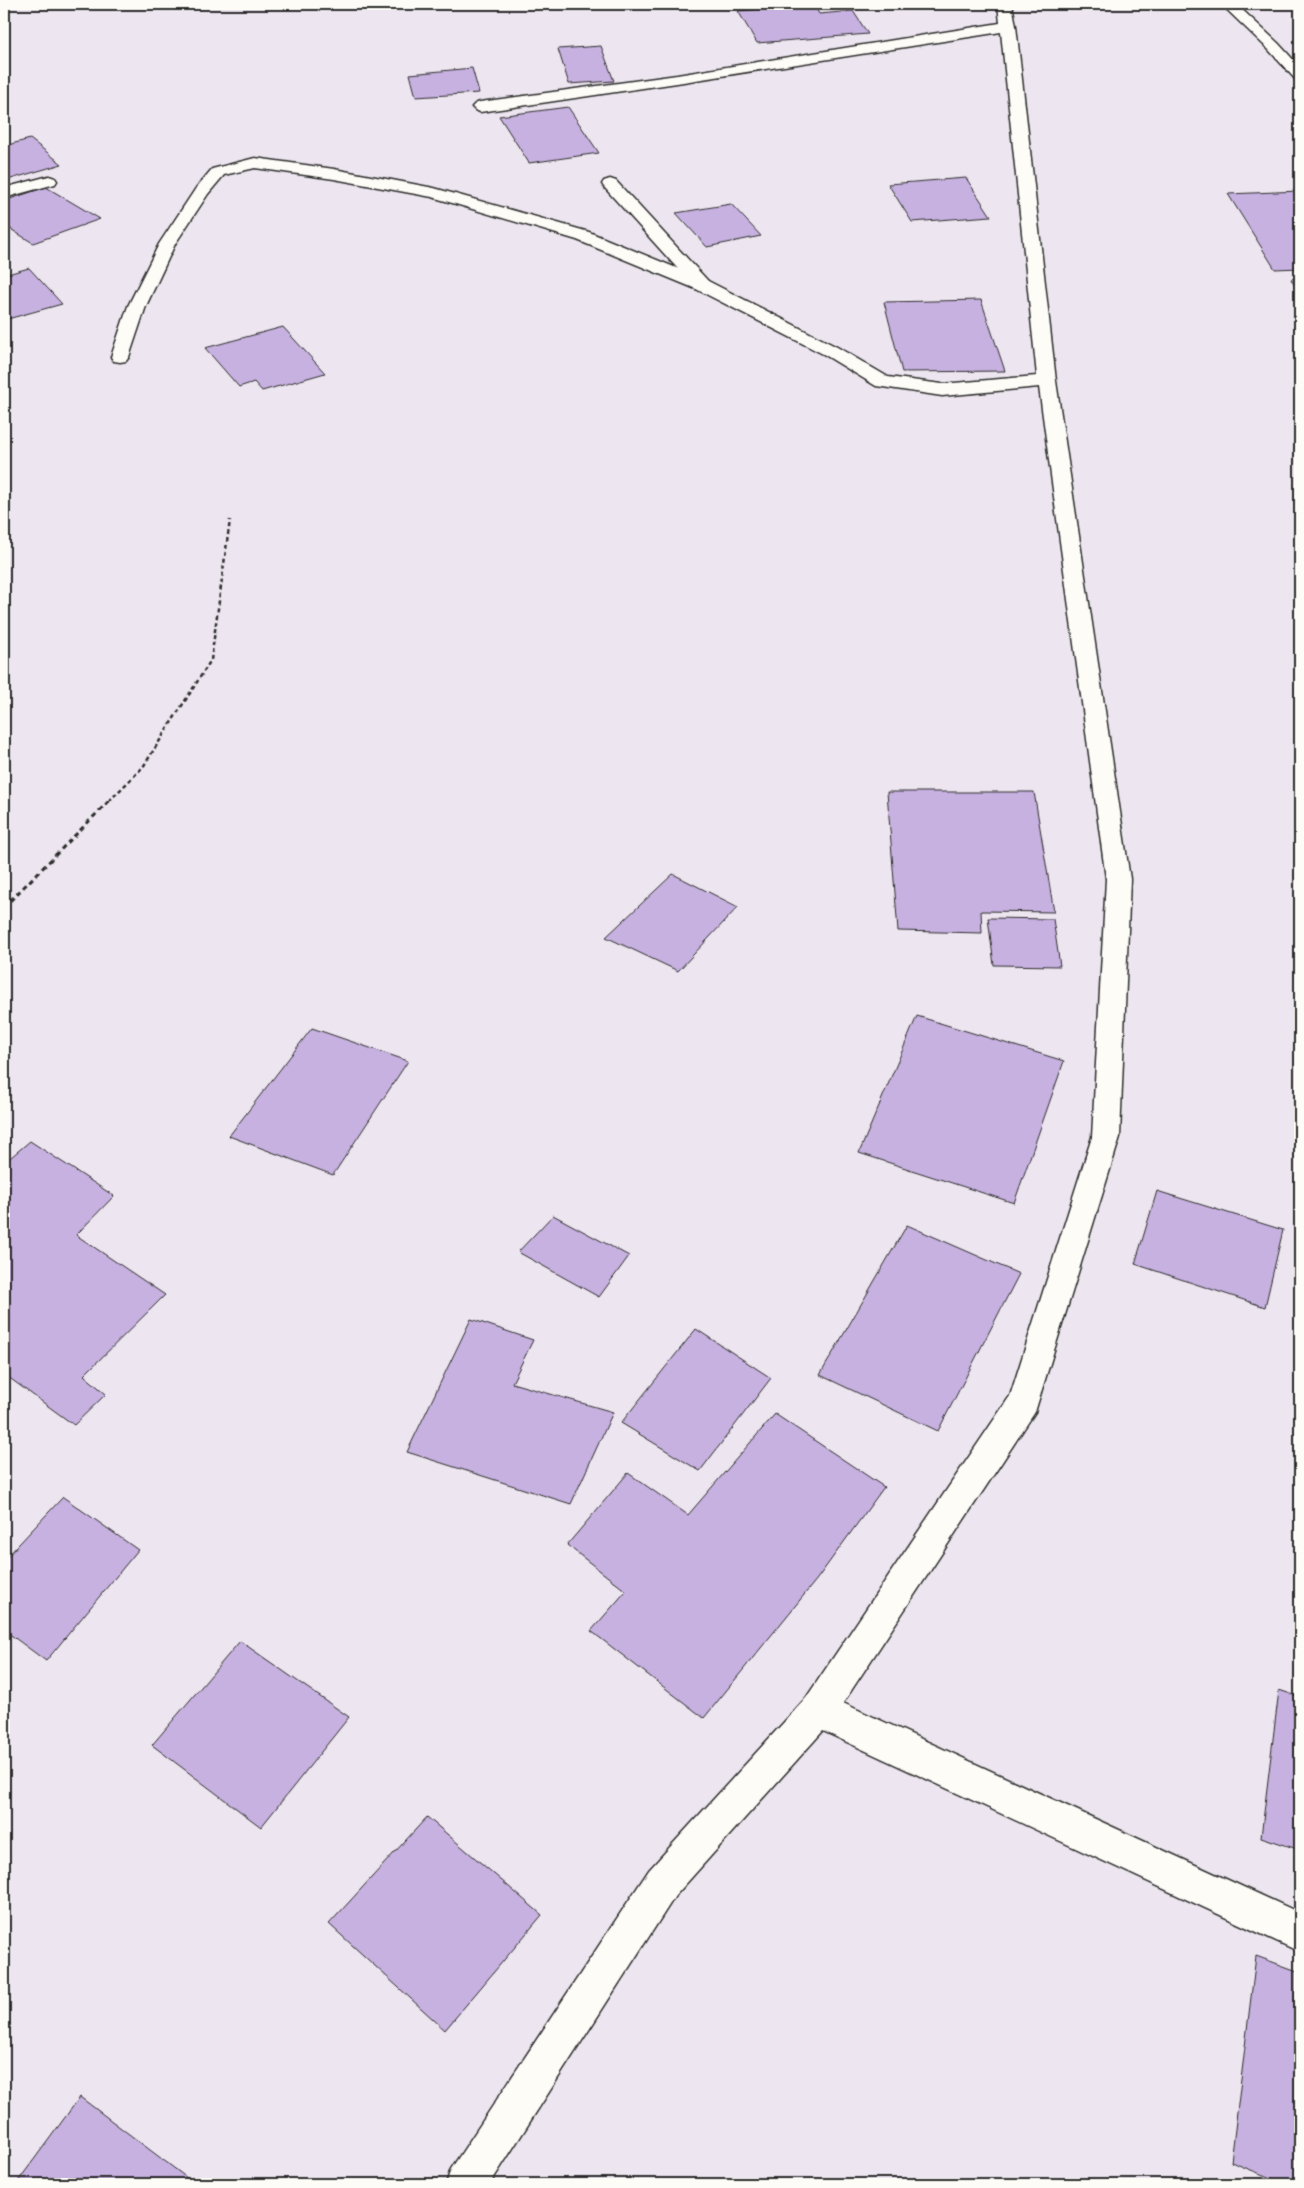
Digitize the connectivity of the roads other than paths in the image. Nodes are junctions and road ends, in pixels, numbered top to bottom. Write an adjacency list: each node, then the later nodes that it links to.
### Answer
1 (1228, 4): 3 (street)
2 (1007, 15): 4 (street); 10 (street)
3 (1300, 76)
4 (480, 107)
5 (50, 180): 7 (street)
6 (610, 184): 8 (street)
7 (4, 192)
8 (702, 284): 9 (street); 10 (street)
9 (120, 357)
10 (1047, 381): 11 (street)
11 (818, 1710): 12 (street); 13 (street)
12 (1300, 1933)
13 (466, 2184)

